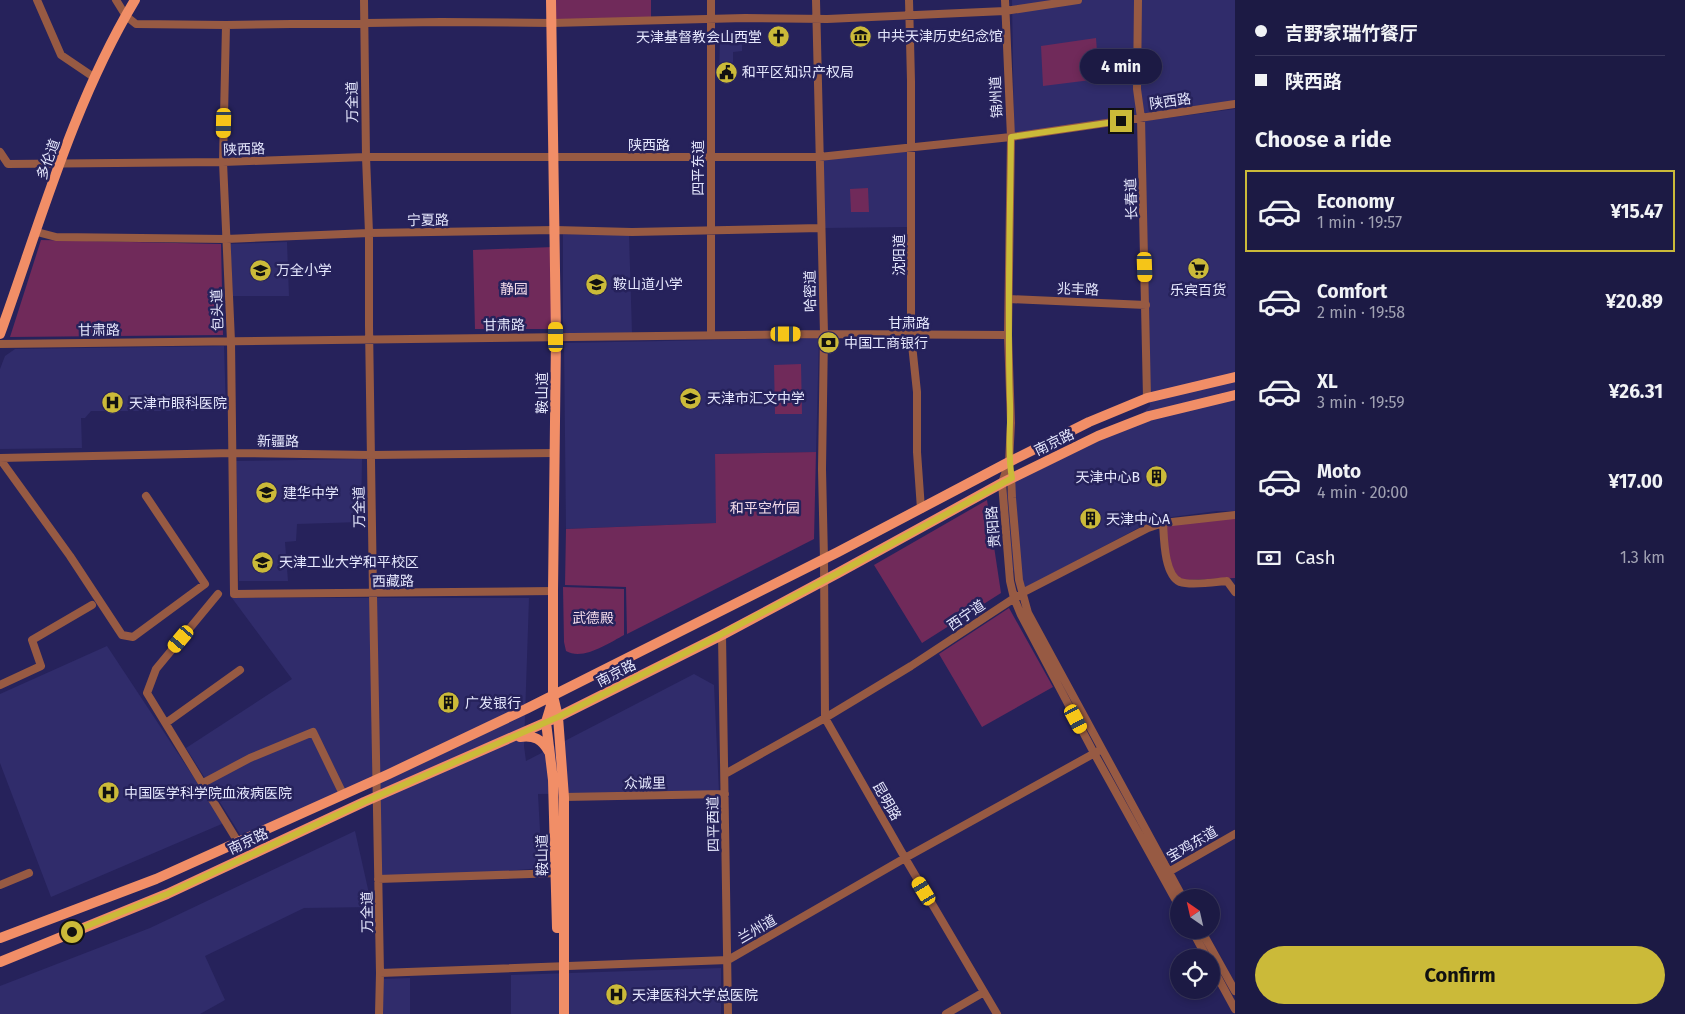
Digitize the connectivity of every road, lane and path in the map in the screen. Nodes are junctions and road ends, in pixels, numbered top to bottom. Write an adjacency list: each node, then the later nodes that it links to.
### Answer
1 (37, 0): 20 (street)
2 (116, 0): 13 (street)
3 (135, 0): 13 (main road, 多伦道)
4 (364, 0): 17 (street, 万全道)
5 (551, 0): 18 (main road, 鞍山道)
6 (711, 0): 15 (street, 四平东道)
7 (816, 0): 16 (street, 哈密道)
8 (909, 0): 14 (street, 沈阳道)
9 (1005, 0): 12 (street, 锦州道)
10 (1078, 0): 12 (street)
11 (1138, 0): 22 (street, 长春道)
12 (1005, 11): 14 (street); 23 (street, 锦州道)
13 (126, 16): 19 (street); 20 (main road, 多伦道)
14 (909, 16): 16 (street); 24 (street, 沈阳道)
15 (712, 19): 16 (street); 18 (street); 27 (street, 四平东道)
16 (817, 19): 28 (street, 哈密道)
17 (364, 23): 18 (street); 19 (street); 26 (street, 万全道)
18 (552, 23): 29 (main road, 鞍山道)
19 (226, 25): 30 (street, 包头道)
20 (95, 78): 31 (main road, 多伦道)
21 (1235, 104): 22 (street, 陕西路)
22 (1141, 118): 23 (street, 陕西路); 39 (street, 长春道)
23 (1011, 137): 24 (street, 陕西路); 38 (street, 锦州道)
24 (911, 147): 28 (street, 陕西路); 43 (street, 沈阳道)
25 (0, 152): 31 (street, 陕西路)
26 (366, 157): 29 (street, 陕西路); 30 (street, 陕西路); 36 (street, 万全道)
27 (710, 157): 28 (street, 陕西路); 29 (street, 陕西路); 34 (street, 四平东道)
28 (820, 157): 32 (street, 哈密道)
29 (553, 158): 33 (main road, 鞍山道)
30 (223, 162): 31 (street, 陕西路); 37 (street, 包头道)
31 (61, 163): 35 (main road, 多伦道)
32 (821, 228): 34 (street, 宁夏路); 41 (street, 哈密道)
33 (555, 230): 34 (street, 宁夏路); 36 (street, 宁夏路); 45 (main road, 鞍山道)
34 (711, 230): 42 (street, 四平东道)
35 (37, 232): 37 (street, 宁夏路); 40 (main road, 多伦道)
36 (369, 233): 37 (street, 宁夏路); 46 (street, 万全道)
37 (226, 239): 47 (street, 包头道)
38 (1008, 299): 39 (street, 兆丰路); 44 (street, 锦州道)
39 (1146, 305): 51 (street, 长春道)
40 (1, 330)
41 (824, 334): 42 (street, 甘肃路); 43 (street, 甘肃路); 63 (street, 哈密道)
42 (712, 335): 45 (street, 甘肃路)
43 (911, 335): 44 (street, 甘肃路); 60 (street, 沈阳道)
44 (1008, 335): 56 (street, 锦州道)
45 (556, 337): 46 (street, 甘肃路); 53 (main road, 鞍山道)
46 (369, 340): 47 (street, 甘肃路); 54 (street, 万全道)
47 (231, 341): 48 (street, 甘肃路); 52 (street, 包头道)
48 (0, 344)
49 (1235, 377): 51 (main road, 南京路)
50 (1235, 395): 57 (main road, 南京路)
51 (1147, 398): 56 (main road, 南京路)
52 (233, 453): 54 (street, 新疆路); 55 (street, 新疆路); 69 (street, 包头道)
53 (555, 453): 54 (street, 新疆路); 65 (main road, 鞍山道)
54 (371, 455): 70 (street, 万全道)
55 (0, 459): 59 (street)
56 (1009, 462): 57 (street, 贵阳路); 58 (street, 贵阳路); 60 (main road, 南京路)
57 (1012, 478): 58 (main road, 南京路); 67 (street, 贵阳路)
58 (1002, 483): 64 (main road, 南京路); 71 (street, 贵阳路)
59 (146, 496)
60 (921, 509): 63 (main road, 南京路)
61 (1235, 515): 62 (street, 西宁道)
62 (1163, 523): 66 (street); 67 (street, 西宁道)
63 (824, 559): 64 (street, 哈密道); 75 (main road, 南京路)
64 (824, 581): 73 (main road, 南京路); 80 (street, 昆明路)
65 (553, 591): 70 (street, 西藏路); 77 (main road, 鞍山道)
66 (1235, 592)
67 (1022, 593): 71 (street, 西宁道); 84 (street, 贵阳路)
68 (218, 594): 81 (street)
69 (234, 594): 70 (street, 西藏路)
70 (372, 594): 88 (street, 万全道)
71 (1014, 598): 80 (street, 西宁道); 85 (street, 贵阳路)
72 (92, 605): 76 (street)
73 (722, 634): 78 (main road, 南京路); 87 (street, 四平西道)
74 (240, 670): 81 (street)
75 (578, 684): 77 (main road, 南京路); 79 (main road)
76 (0, 685)
77 (553, 696): 79 (main road, 鞍山道); 88 (main road, 南京路)
78 (591, 701): 79 (main road, 南京路); 83 (main road)
79 (554, 718): 82 (main road, 南京路); 83 (main road, 鞍山道); 86 (main road, 鞍山道)
80 (825, 718): 87 (street, 西宁道); 96 (street, 昆明路)
81 (166, 723): 89 (street)
82 (510, 739): 86 (main road); 92 (main road, 南京路)
83 (560, 742): 93 (main road, 鞍山道)
84 (1102, 749): 85 (street, 兰州道); 99 (street, 贵阳路)
85 (1094, 753): 96 (street, 兰州道); 99 (street, 贵阳路)
86 (551, 758): 98 (main road, 鞍山道)
87 (725, 774): 91 (street, 四平西道)
88 (376, 779): 90 (main road, 南京路); 92 (street, 万全道)
89 (203, 783): 90 (street); 95 (street)
90 (343, 794): 95 (main road, 南京路)
91 (725, 794): 93 (street, 众诚里); 106 (street, 四平西道)
92 (377, 797): 100 (street, 万全道); 107 (main road, 南京路)
93 (564, 797): 98 (main road, 鞍山道)
94 (1235, 834): 99 (street, 宝鸡东道)
95 (238, 842): 104 (main road, 南京路)
96 (905, 858): 106 (street, 兰州道); 112 (street, 昆明路)
97 (30, 873): 101 (street)
98 (560, 873): 100 (street); 108 (main road, 鞍山道)
99 (1166, 874): 102 (street, 贵阳路); 103 (street, 贵阳路)
100 (378, 879): 109 (street, 万全道)
101 (0, 885)
102 (1172, 889)
103 (1177, 889)
104 (0, 938)
105 (1206, 939): 111 (street)
106 (728, 960): 108 (street, 兰州道); 117 (street, 四平西道)
107 (0, 962)
108 (561, 966): 109 (street, 兰州道); 115 (main road, 鞍山道); 116 (main road, 鞍山道)
109 (380, 973): 114 (street, 万全道)
110 (1220, 982): 113 (street)
111 (1235, 991)
112 (984, 992): 118 (street); 119 (street, 昆明路)
113 (1235, 1009)
114 (379, 1014)
115 (558, 1014)
116 (564, 1014)
117 (728, 1014)
118 (946, 1014)
119 (997, 1014)

